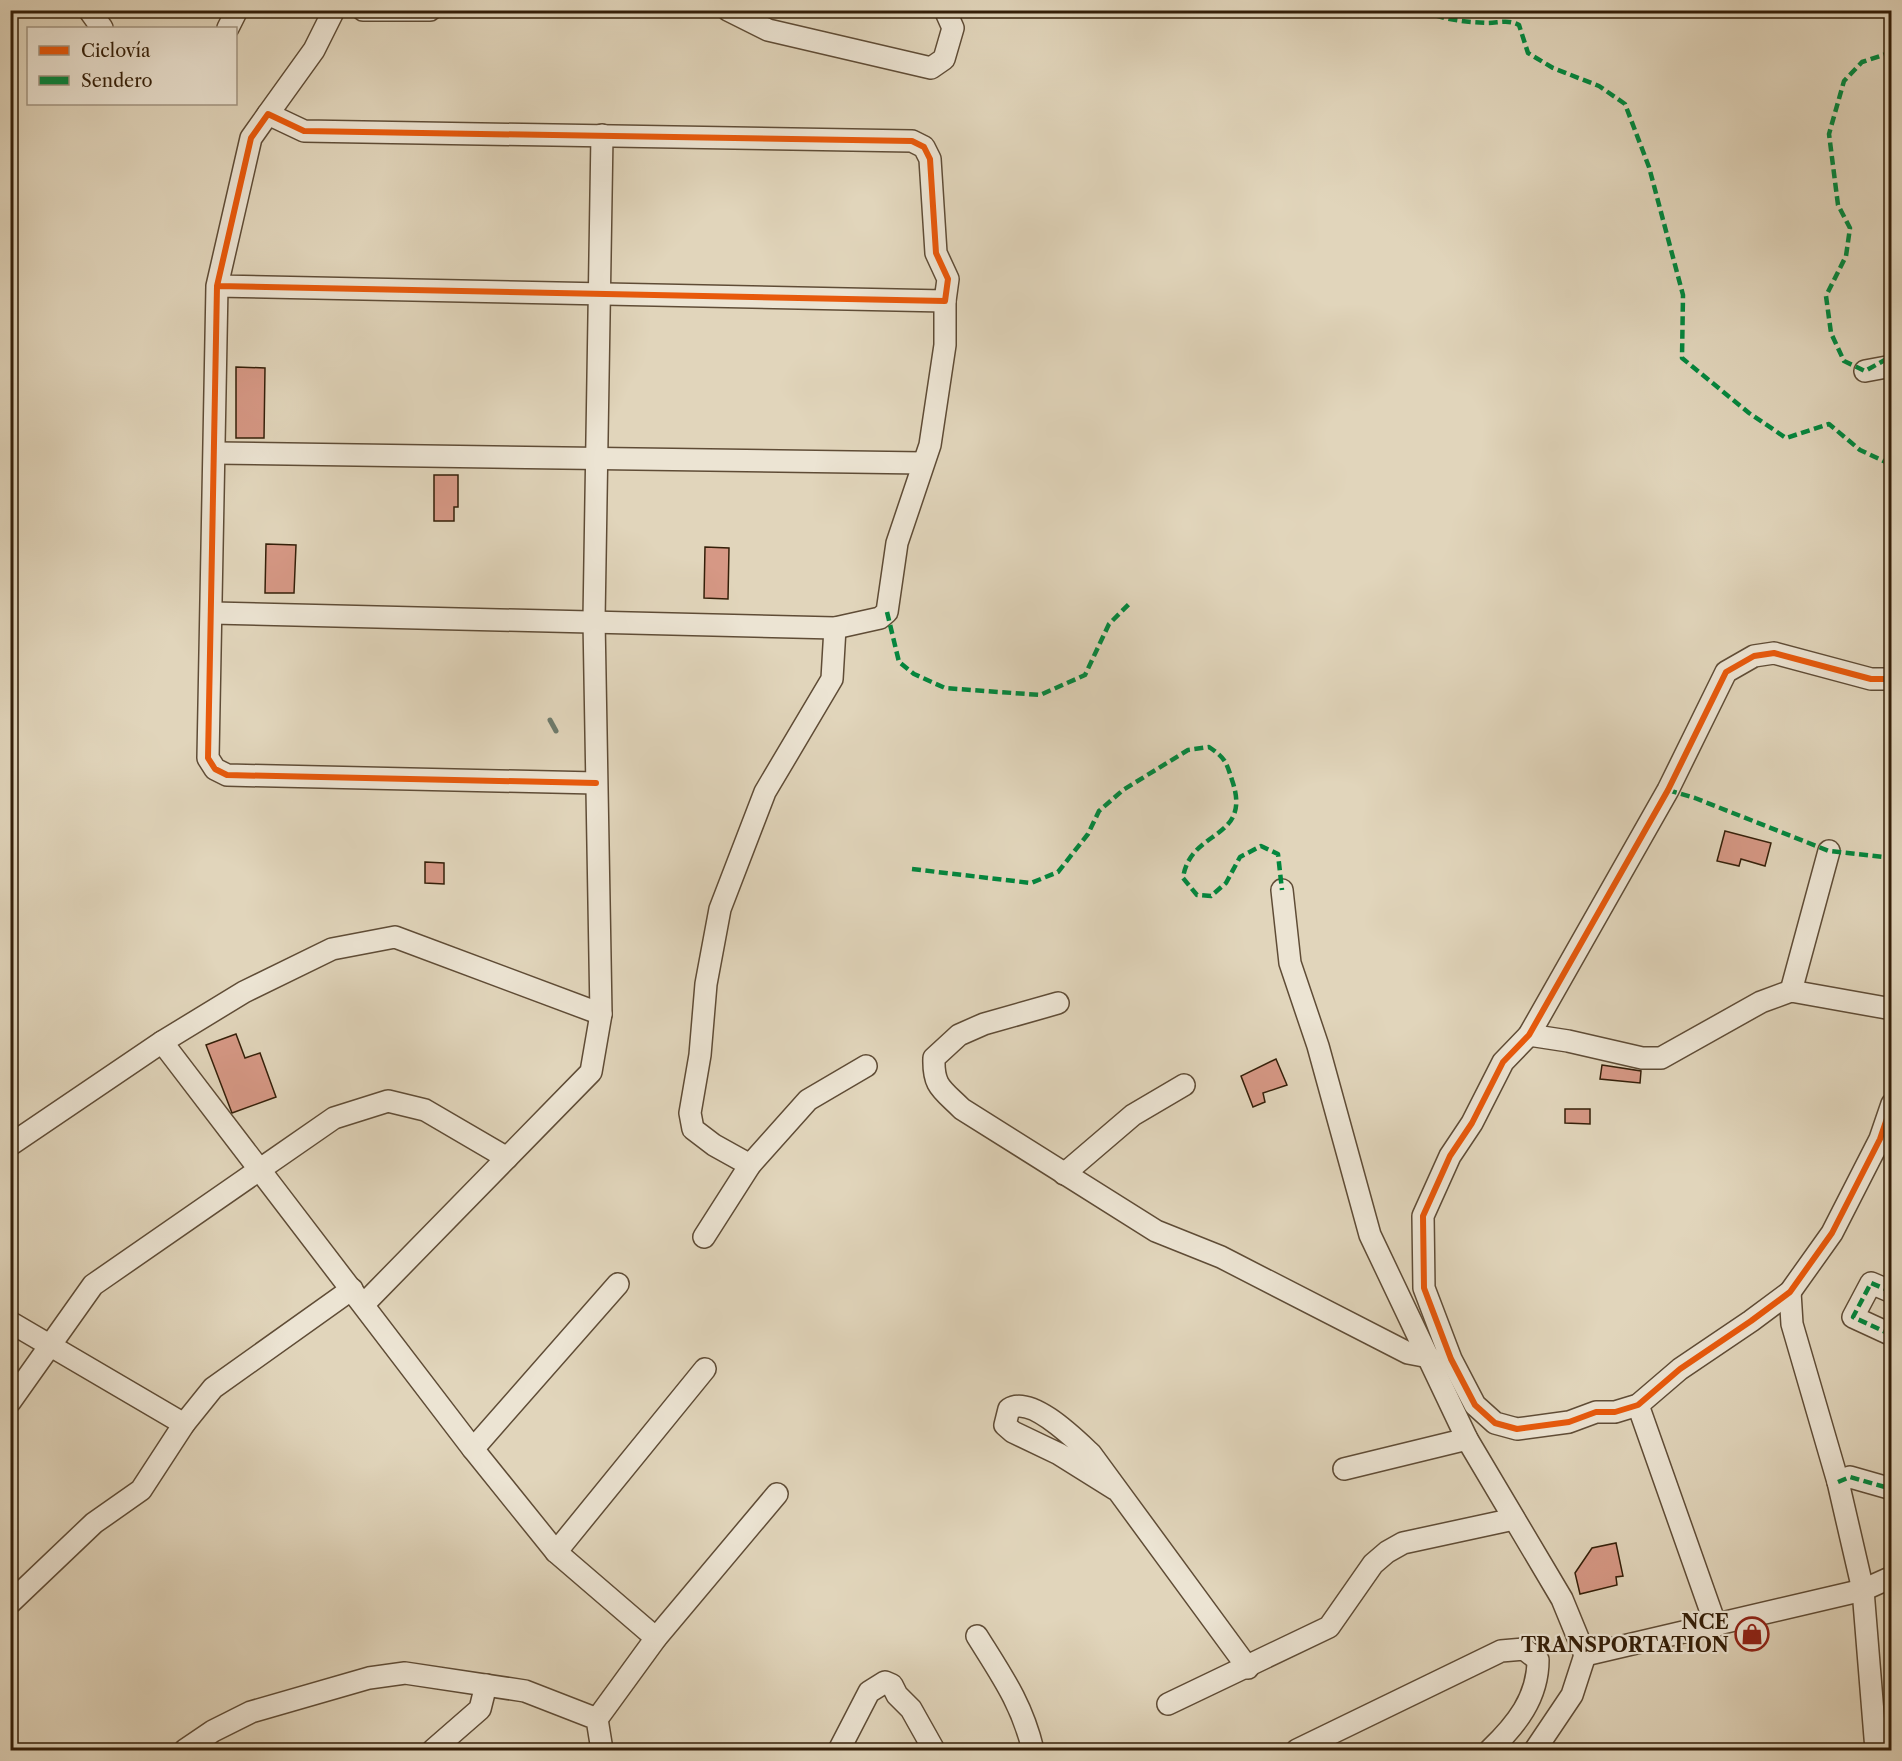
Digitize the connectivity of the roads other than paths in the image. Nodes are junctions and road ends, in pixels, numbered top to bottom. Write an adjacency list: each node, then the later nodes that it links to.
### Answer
1 (89, 10): 8 (street)
2 (237, 10): 9 (street)
3 (334, 10): 10 (street)
4 (363, 10): 5 (street)
5 (430, 10)
6 (728, 10): 7 (street)
7 (945, 10)
8 (101, 27)
9 (228, 27)
10 (268, 114): 11 (street); 12 (street)
11 (602, 135): 13 (street); 14 (street)
12 (217, 286): 13 (street); 17 (street)
13 (599, 294): 14 (street); 18 (street)
14 (945, 301): 19 (street)
15 (1892, 366): 16 (street)
16 (1865, 371)
17 (215, 453): 18 (street); 20 (street)
18 (597, 459): 19 (street); 21 (street)
19 (923, 463): 22 (street)
20 (213, 613): 21 (street); 24 (street)
21 (594, 620): 22 (street); 24 (street)
22 (835, 628): 38 (street)
23 (1892, 679): 31 (street)
24 (596, 783): 30 (street)
25 (1829, 851): 27 (street)
26 (1282, 890): 49 (street)
27 (1791, 991): 29 (street); 31 (street)
28 (1058, 1003): 40 (street)
29 (1892, 1009)
30 (601, 1014): 32 (street); 37 (street)
31 (1529, 1035): 52 (street)
32 (162, 1042): 36 (street); 39 (street)
33 (866, 1066): 38 (street)
34 (1184, 1085): 40 (street)
35 (1892, 1104): 43 (street)
36 (10, 1145)
37 (507, 1158): 39 (street); 45 (street)
38 (750, 1165): 41 (street)
39 (259, 1170): 45 (street); 48 (street)
40 (1064, 1174): 49 (street)
41 (704, 1237)
42 (618, 1284): 55 (street)
43 (1790, 1292): 52 (street); 57 (street)
44 (1892, 1292): 47 (street)
45 (358, 1296): 53 (street); 55 (street)
46 (10, 1322): 48 (street)
47 (1892, 1335)
48 (49, 1347): 51 (street); 53 (street)
49 (1429, 1357): 54 (street)
50 (705, 1369): 62 (street)
51 (10, 1402)
52 (1638, 1405): 66 (street)
53 (184, 1424): 65 (street)
54 (1467, 1439): 56 (street); 61 (street)
55 (473, 1449): 62 (street)
56 (1344, 1469)
57 (1838, 1482): 59 (street); 64 (street)
58 (1115, 1489): 58 (street); 70 (street)
59 (1892, 1489)
60 (777, 1494): 68 (street)
61 (1514, 1519): 69 (street); 70 (street)
62 (556, 1552): 68 (street)
63 (1892, 1577): 64 (street)
64 (1863, 1590): 66 (street); 74 (street)
65 (10, 1603)
66 (1716, 1626): 69 (street)
67 (977, 1636): 80 (street)
68 (656, 1638): 73 (street)
69 (1585, 1655): 83 (street)
70 (1248, 1668): 72 (street)
71 (486, 1685): 73 (street); 75 (street); 76 (street)
72 (1168, 1704)
73 (597, 1719): 77 (street)
74 (1892, 1748)
75 (185, 1750)
76 (433, 1750)
77 (602, 1750)
78 (838, 1750): 79 (street)
79 (934, 1750)
80 (1033, 1750)
81 (1297, 1750): 82 (street)
82 (1490, 1750)
83 (1535, 1750)

